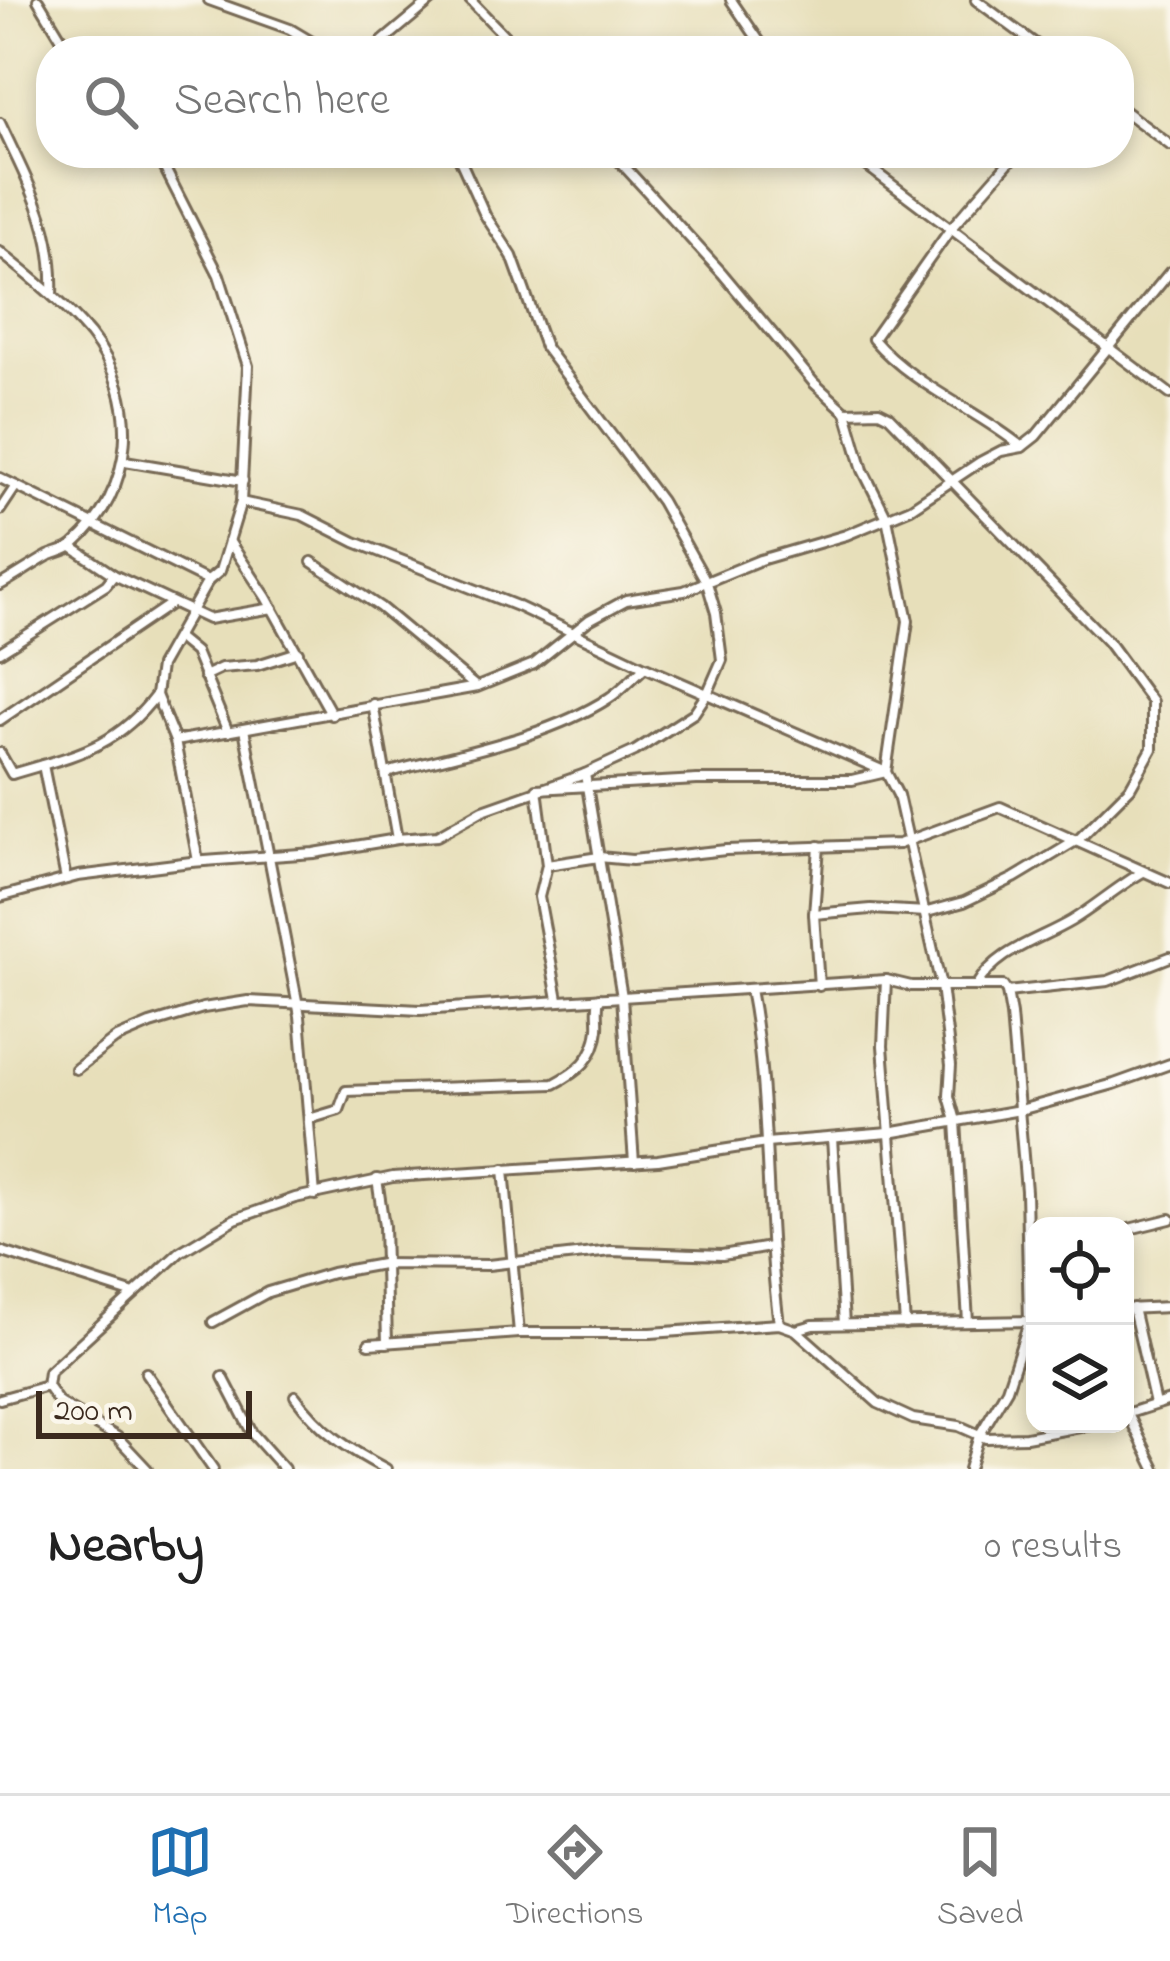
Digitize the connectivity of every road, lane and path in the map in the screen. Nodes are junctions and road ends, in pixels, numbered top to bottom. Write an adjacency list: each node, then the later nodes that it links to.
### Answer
1 (38, 0): 7 (street)
2 (209, 0): 8 (street)
3 (432, 0): 9 (street)
4 (470, 0): 10 (street)
5 (730, 0): 11 (street)
6 (976, 0): 12 (street)
7 (60, 36)
8 (302, 36)
9 (389, 36)
10 (505, 36)
11 (755, 36)
12 (1025, 36)
13 (1134, 118): 15 (street)
14 (0, 123): 24 (street)
15 (1170, 146)
16 (165, 168): 31 (street)
17 (464, 168): 43 (street)
18 (626, 168): 27 (street)
19 (871, 168): 21 (street)
20 (1004, 168): 21 (street)
21 (952, 226): 25 (street); 28 (street)
22 (0, 252): 24 (street)
23 (1170, 272): 25 (street)
24 (52, 296): 29 (street)
25 (1106, 346): 26 (street); 28 (street)
26 (1170, 394)
27 (846, 412): 32 (street); 36 (street)
28 (1022, 447): 32 (street)
29 (125, 460): 31 (street); 37 (street)
30 (0, 478): 33 (street)
31 (243, 481): 34 (street)
32 (954, 482): 36 (street); 71 (street)
33 (16, 486): 35 (street); 37 (street)
34 (241, 502): 38 (street); 48 (street)
35 (0, 510)
36 (887, 518): 43 (street); 65 (street)
37 (92, 522): 39 (street); 42 (street)
38 (229, 541): 42 (street); 46 (street)
39 (71, 547): 41 (street); 44 (street)
40 (312, 562): 54 (street)
41 (114, 575): 45 (street); 50 (street)
42 (208, 581): 47 (street)
43 (707, 583): 48 (street); 55 (street)
44 (0, 585)
45 (173, 602): 47 (street); 59 (street)
46 (273, 608): 47 (street); 51 (street)
47 (191, 611): 49 (street)
48 (574, 633): 52 (street); 54 (street)
49 (178, 638): 53 (street); 56 (street)
50 (0, 652)
51 (298, 652): 53 (street); 58 (street)
52 (645, 667): 55 (street); 66 (street)
53 (204, 676): 61 (street)
54 (477, 686): 57 (street)
55 (708, 692): 65 (street); 67 (street)
56 (156, 695): 62 (street); 64 (street)
57 (374, 704): 58 (street); 66 (street)
58 (332, 715): 60 (street)
59 (0, 720)
60 (244, 729): 61 (street); 75 (street)
61 (228, 732): 62 (street)
62 (175, 741): 76 (street)
63 (0, 753): 64 (street)
64 (43, 765): 79 (street)
65 (886, 772): 68 (street); 72 (street)
66 (386, 773): 70 (street)
67 (585, 774): 68 (street); 69 (street)
68 (587, 786): 69 (street); 74 (street)
69 (537, 789): 70 (street); 77 (street)
70 (397, 839): 75 (street)
71 (1079, 839): 72 (street); 78 (street); 82 (street)
72 (908, 841): 73 (street); 82 (street)
73 (819, 846): 74 (street); 83 (street)
74 (599, 857): 77 (street); 91 (street)
75 (268, 858): 76 (street); 94 (street)
76 (197, 861): 79 (street)
77 (547, 865): 93 (street)
78 (1144, 871): 80 (street); 88 (street)
79 (66, 879): 81 (street)
80 (1170, 883)
81 (0, 897)
82 (927, 911): 83 (street); 87 (street)
83 (814, 914): 86 (street)
84 (1170, 957): 90 (street)
85 (886, 980): 86 (street); 87 (street); 100 (street)
86 (819, 986): 89 (street)
87 (941, 986): 88 (street); 99 (street)
88 (976, 986): 90 (street)
89 (750, 989): 91 (street); 102 (street)
90 (1007, 992): 97 (street)
91 (622, 997): 92 (street); 103 (street)
92 (599, 998): 93 (street); 98 (street)
93 (558, 999): 94 (street)
94 (298, 1006): 96 (street); 98 (street)
95 (1170, 1064): 97 (street)
96 (76, 1069)
97 (1020, 1110): 99 (street); 107 (street)
98 (310, 1119): 106 (street)
99 (956, 1121): 100 (street); 119 (street)
100 (889, 1133): 101 (street); 122 (street)
101 (832, 1138): 102 (street); 121 (street)
102 (766, 1143): 103 (street); 110 (street)
103 (634, 1162): 104 (street)
104 (504, 1169): 105 (street); 112 (street)
105 (377, 1179): 106 (street); 113 (street)
106 (315, 1195): 114 (street)
107 (1028, 1217)
108 (1170, 1219): 109 (street)
109 (1134, 1228)
110 (770, 1247): 112 (street); 120 (street)
111 (0, 1251): 114 (street)
112 (514, 1260): 113 (street); 126 (street)
113 (382, 1264): 118 (street); 127 (street)
114 (132, 1294): 131 (street)
115 (1170, 1307): 116 (street)
116 (1134, 1309)
117 (1026, 1321): 119 (street)
118 (213, 1322)
119 (968, 1322): 122 (street)
120 (779, 1324): 125 (street); 126 (street)
121 (844, 1324): 122 (street); 125 (street)
122 (904, 1324)
123 (1031, 1325): 139 (street)
124 (1133, 1325): 135 (street)
125 (796, 1330): 139 (street)
126 (518, 1333): 127 (street)
127 (387, 1343): 128 (street)
128 (369, 1344)
129 (146, 1373): 141 (street)
130 (223, 1377): 142 (street)
131 (47, 1386): 133 (street); 140 (street)
132 (295, 1396): 143 (street)
133 (0, 1399)
134 (1170, 1400): 135 (street)
135 (1155, 1405): 136 (street)
136 (1134, 1412)
137 (1134, 1430): 145 (street)
138 (1048, 1433): 139 (street)
139 (979, 1436): 144 (street)
140 (147, 1469)
141 (213, 1469)
142 (284, 1469)
143 (386, 1469)
144 (969, 1469)
145 (1154, 1469)

